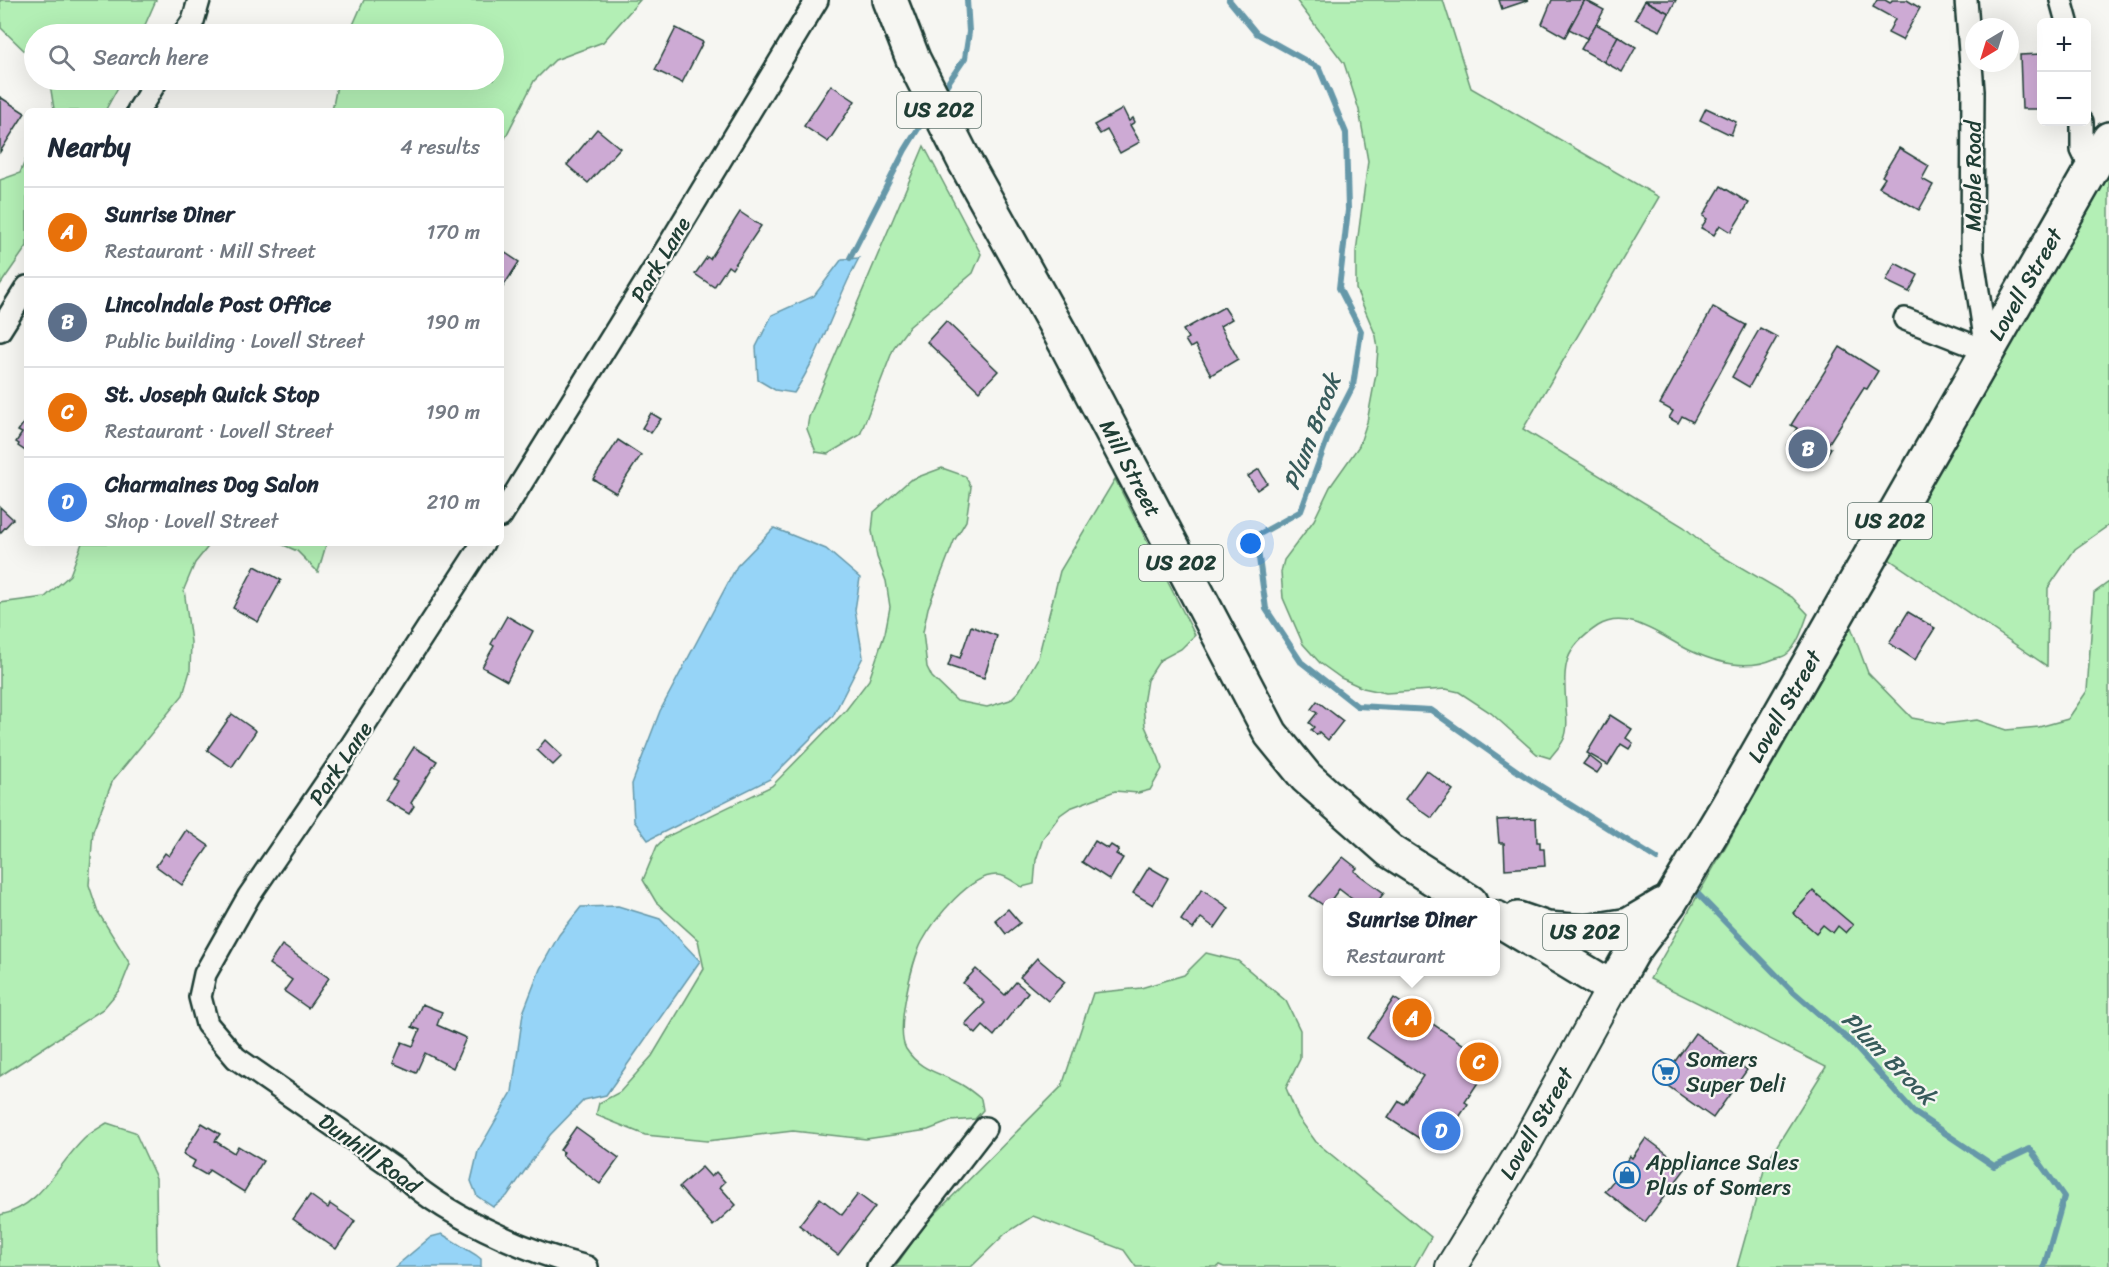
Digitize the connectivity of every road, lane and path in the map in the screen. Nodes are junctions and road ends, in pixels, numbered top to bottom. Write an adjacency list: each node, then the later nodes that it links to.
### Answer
1 (199, 0): 7 (street)
2 (816, 0): 17 (street, Park Lane)
3 (890, 0): 19 (main road, Mill Street / US 202)
4 (1966, 0): 16 (street, Maple Road)
5 (2061, 0): 6 (street)
6 (2066, 18)
7 (191, 24)
8 (151, 90): 9 (street)
9 (140, 108)
10 (2082, 126): 12 (street)
11 (2109, 139): 12 (main road, Lovell Street / US 202)
12 (2091, 169): 16 (main road, Lovell Street / US 202)
13 (24, 292): 15 (street)
14 (1905, 319): 16 (street)
15 (0, 330)
16 (1987, 351): 20 (main road, Lovell Street / US 202)
17 (504, 511)
18 (481, 546): 23 (street, Park Lane)
19 (1462, 898)
20 (1670, 902): 21 (main road, US 202); 24 (main road, Lovell Street / US 202)
21 (1500, 913)
22 (1500, 920): 24 (main road, US 202)
23 (202, 987): 26 (street, Dunhill Road)
24 (1612, 987): 28 (street, Lovell Street)
25 (985, 1128): 27 (street)
26 (587, 1267)
27 (878, 1267)
28 (1451, 1267)

